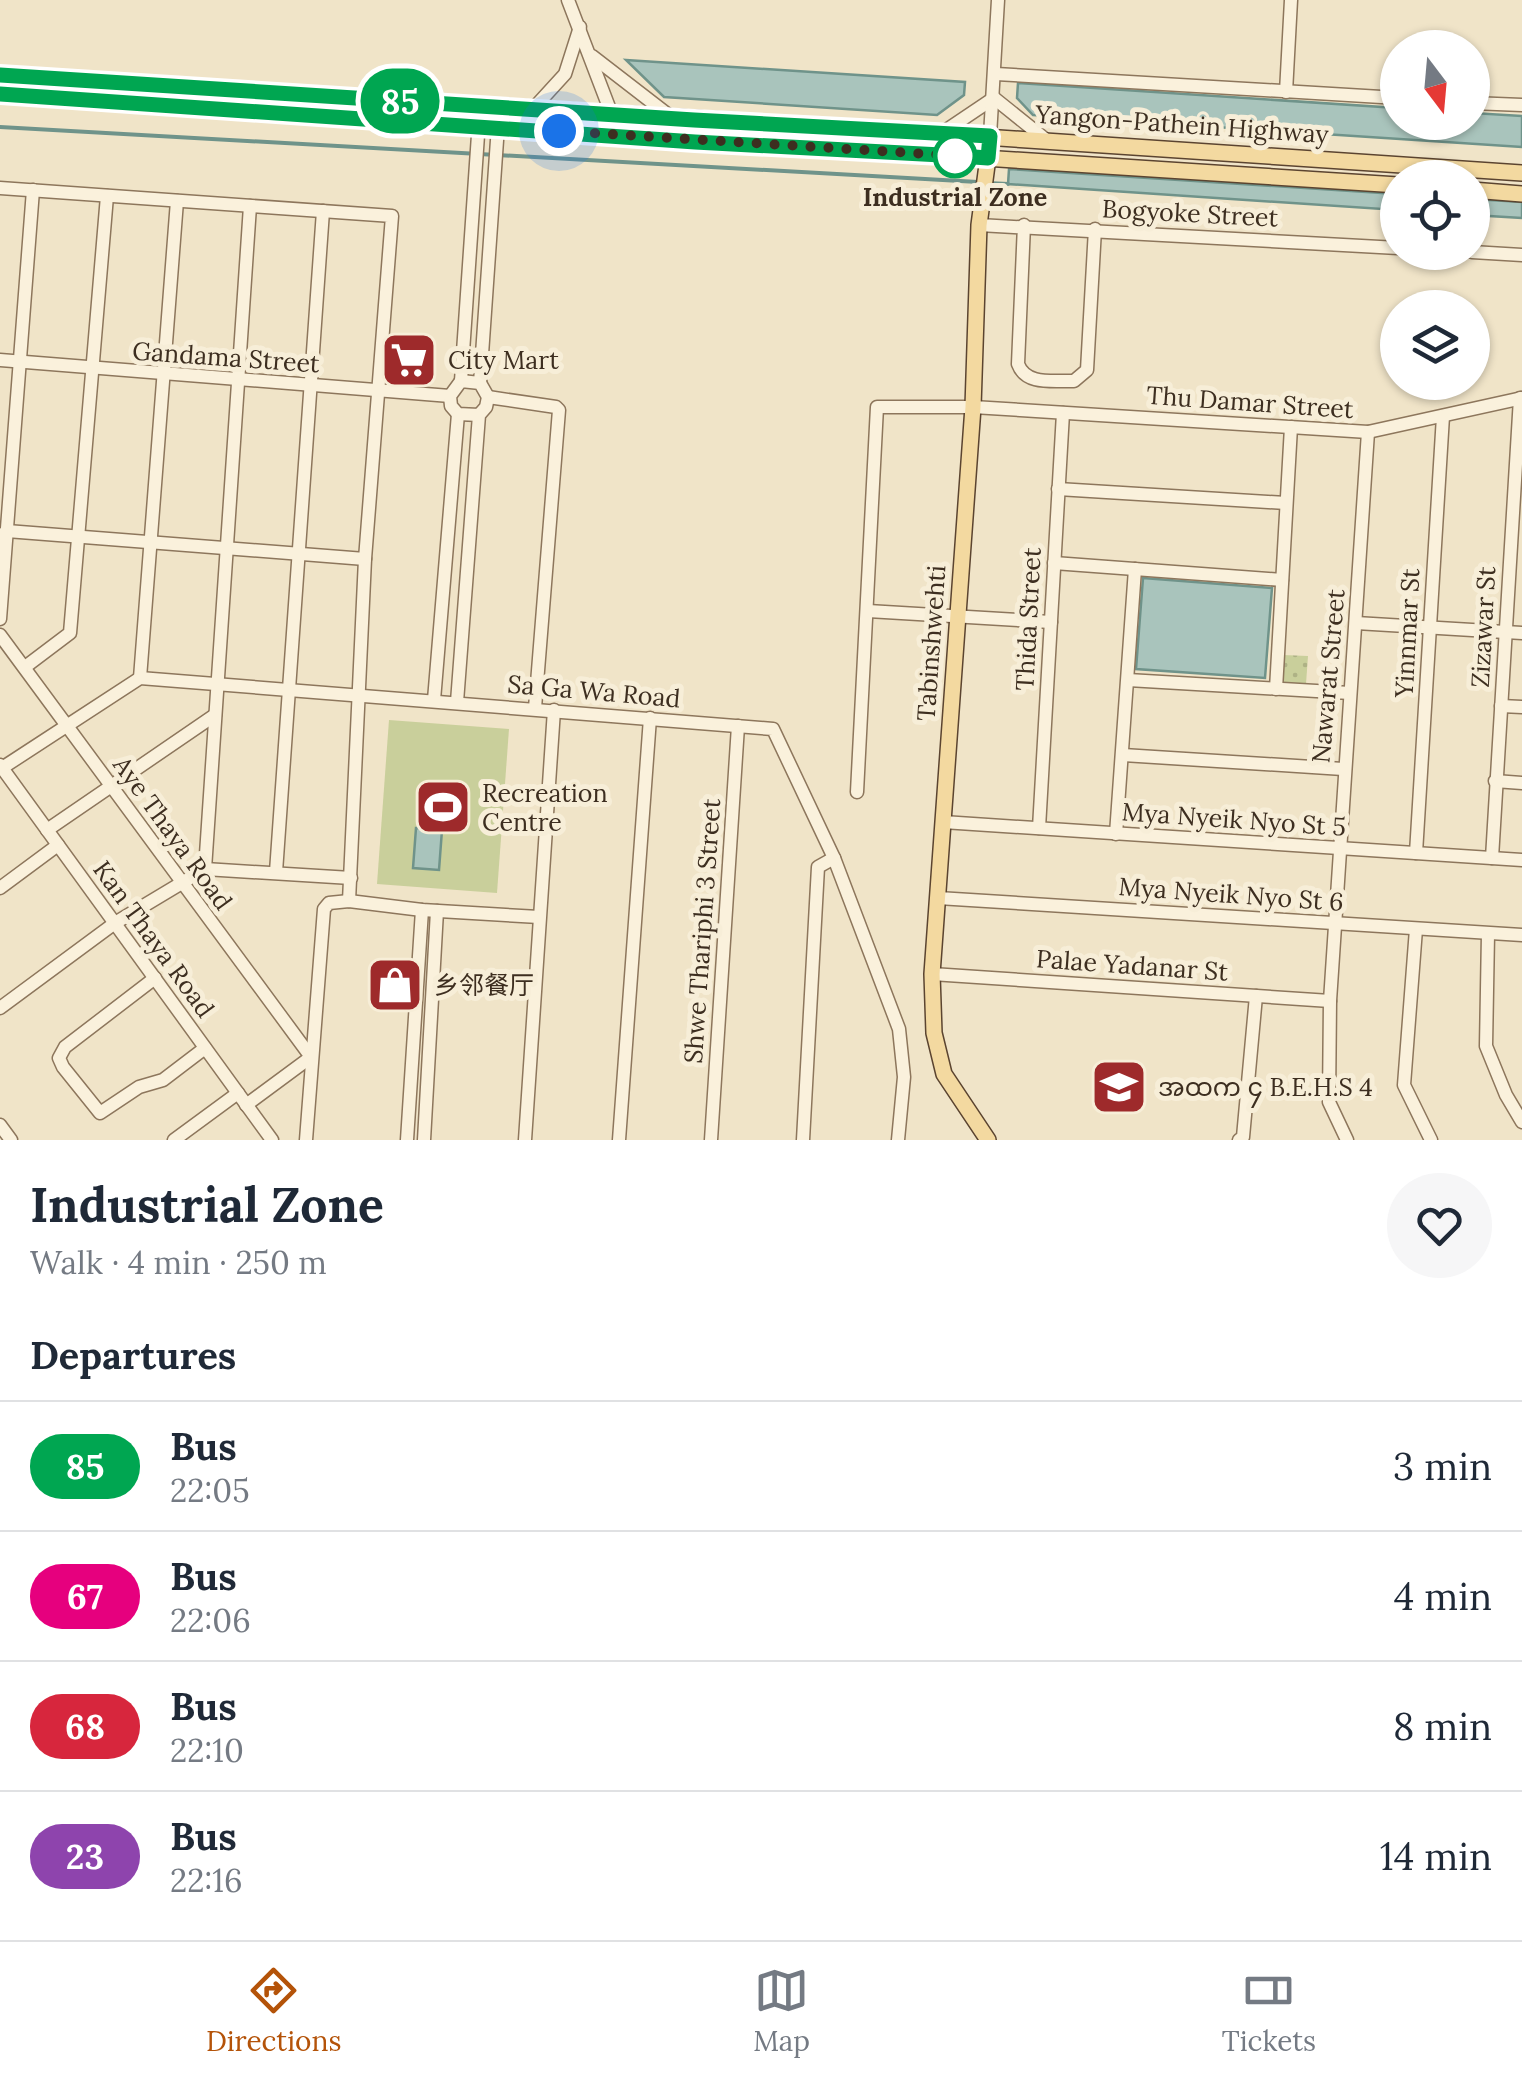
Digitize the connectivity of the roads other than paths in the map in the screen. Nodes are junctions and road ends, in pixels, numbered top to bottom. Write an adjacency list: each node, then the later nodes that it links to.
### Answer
1 (568, 0): 4 (street)
2 (998, 0): 6 (street)
3 (1291, 0): 8 (street)
4 (580, 26): 5 (street); 15 (street)
5 (590, 55): 16 (street); 17 (street)
6 (996, 74): 8 (street); 11 (street)
7 (0, 76): 13 (main road, Yangon-Pathein Highway)
8 (1286, 92): 10 (street)
9 (0, 94): 18 (main road, Yangon-Pathein Highway)
10 (1380, 97)
11 (994, 98): 20 (street); 22 (street); 23 (street)
12 (1490, 104): 14 (street)
13 (480, 106): 15 (main road, Yangon-Pathein Highway); 18 (street)
14 (1522, 106)
15 (533, 109): 16 (main road, Yangon-Pathein Highway)
16 (612, 114): 17 (main road, Yangon-Pathein Highway); 21 (street)
17 (673, 119): 20 (main road, Yangon-Pathein Highway)
18 (478, 125): 19 (main road, Yangon-Pathein Highway); 46 (street)
19 (498, 126): 21 (main road, Yangon-Pathein Highway); 47 (street)
20 (939, 135): 22 (main road, Yangon-Pathein Highway)
21 (620, 136): 24 (main road, Yangon-Pathein Highway)
22 (990, 136): 23 (main road, Yangon-Pathein Highway); 24 (main road, Tabinshwehti)
23 (1046, 139): 25 (main road, Yangon-Pathein Highway)
24 (988, 158): 26 (main road, Yangon-Pathein Highway); 35 (main road, Tabinshwehti)
25 (1522, 173)
26 (1380, 184)
27 (0, 188): 28 (street)
28 (33, 190): 31 (street); 42 (street)
29 (1490, 191): 30 (main road)
30 (1522, 194)
31 (107, 196): 32 (street); 43 (street)
32 (177, 201): 33 (street); 44 (street)
33 (250, 206): 34 (street); 45 (street)
34 (323, 211): 48 (street); 49 (street)
35 (980, 224): 36 (street, Bogyoke Street); 53 (main road, Tabinshwehti)
36 (1024, 225): 37 (street, Bogyoke Street); 37 (street)
37 (1095, 230): 38 (street, Bogyoke Street)
38 (1380, 247)
39 (1490, 253): 40 (street)
40 (1522, 255)
41 (0, 360): 42 (street, Gandama Street)
42 (20, 364): 43 (street, Gandama Street); 63 (street)
43 (94, 369): 44 (street, Gandama Street); 64 (street)
44 (164, 375): 45 (street, Gandama Street); 65 (street)
45 (238, 380): 48 (street, Gandama Street); 66 (street)
46 (460, 381): 47 (street); 50 (street)
47 (480, 382): 51 (street)
48 (310, 386): 49 (street, Gandama Street); 67 (street)
49 (377, 391): 50 (street, Gandama Street); 68 (street)
50 (450, 396): 55 (street)
51 (488, 397): 56 (street); 92 (street)
52 (1521, 398): 57 (street, Thu Damar Street); 60 (street, Zizawar St)
53 (972, 408): 54 (street, Thu Damar Street); 72 (street, Thu Damar Street); 73 (main road, Tabinshwehti)
54 (1062, 412): 58 (street, Thu Damar Street); 61 (street, Thida Street)
55 (458, 414): 56 (street); 89 (street)
56 (479, 415): 90 (street)
57 (1443, 416): 59 (street, Thu Damar Street); 77 (street, Yinnmar St)
58 (1292, 427): 59 (street, Thu Damar Street); 62 (street)
59 (1368, 432): 76 (street, Nawarat Street)
60 (1518, 468): 78 (street, Zizawar St)
61 (1058, 489): 62 (street); 69 (street, Thida Street)
62 (1286, 503): 71 (street)
63 (3, 534): 64 (street); 74 (street)
64 (78, 537): 65 (street); 81 (street)
65 (151, 542): 66 (street); 82 (street)
66 (226, 548): 67 (street); 84 (street)
67 (298, 554): 68 (street); 86 (street)
68 (365, 559): 88 (street)
69 (1054, 563): 70 (street); 75 (street, Thida Street)
70 (1135, 569): 71 (street); 83 (street)
71 (1282, 580): 85 (street)
72 (868, 611): 73 (street); 105 (street)
73 (958, 617): 75 (street); 106 (main road, Tabinshwehti)
74 (0, 620)
75 (1051, 622): 107 (street, Thida Street)
76 (1356, 623): 77 (street); 87 (street, Nawarat Street)
77 (1430, 627): 78 (street); 112 (street, Yinnmar St)
78 (1505, 632): 79 (street); 91 (street, Zizawar St)
79 (1522, 632)
80 (0, 636): 81 (street, Aye Thaya Road)
81 (25, 667): 97 (street, Aye Thaya Road)
82 (140, 678): 84 (street, Sa Ga Wa Road); 97 (street)
83 (1128, 680): 85 (street); 99 (street)
84 (218, 684): 86 (street, Sa Ga Wa Road); 95 (street)
85 (1276, 688): 87 (street)
86 (289, 689): 88 (street, Sa Ga Wa Road); 117 (street)
87 (1350, 693): 101 (street, Nawarat Street)
88 (360, 696): 89 (street, Sa Ga Wa Road); 118 (street)
89 (434, 700): 90 (street, Sa Ga Wa Road)
90 (457, 702): 92 (street, Sa Ga Wa Road)
91 (1501, 706): 93 (street); 102 (street, Zizawar St)
92 (535, 708): 94 (street, Sa Ga Wa Road)
93 (1522, 708)
94 (554, 710): 96 (street, Sa Ga Wa Road); 124 (street)
95 (215, 716): 104 (street); 116 (street)
96 (650, 718): 98 (street, Sa Ga Wa Road); 148 (street)
97 (66, 726): 100 (street); 104 (street, Aye Thaya Road)
98 (738, 726): 113 (street, Sa Ga Wa Road); 149 (street, Shwe Thariphi 3 Street)
99 (1123, 755): 101 (street); 109 (street)
100 (1, 766): 108 (street, Kan Thaya Road)
101 (1343, 770): 111 (street, Nawarat Street)
102 (1496, 781): 103 (street); 114 (street, Zizawar St)
103 (1522, 783)
104 (112, 785): 108 (street); 119 (street, Aye Thaya Road)
105 (857, 792)
106 (943, 822): 107 (street, Mya Nyeik Nyo St 5); 121 (main road, Tabinshwehti)
107 (1039, 828): 109 (street, Mya Nyeik Nyo St 5)
108 (47, 830): 110 (street, Kan Thaya Road)
109 (1116, 834): 111 (street, Mya Nyeik Nyo St 5)
110 (58, 845): 120 (street); 125 (street, Kan Thaya Road)
111 (1339, 848): 112 (street, Mya Nyeik Nyo St 5); 126 (street, Nawarat Street)
112 (1416, 853): 114 (street, Mya Nyeik Nyo St 5)
113 (834, 858): 150 (street); 151 (street, Sa Ga Wa Road)
114 (1492, 858): 115 (street, Mya Nyeik Nyo St 5)
115 (1522, 860)
116 (205, 869): 117 (street); 119 (street)
117 (276, 872): 118 (street)
118 (351, 878): 122 (street)
119 (180, 882): 125 (street); 136 (street, Aye Thaya Road)
120 (0, 888)
121 (938, 898): 126 (street, Mya Nyeik Nyo St 6); 130 (main road, Tabinshwehti)
122 (349, 901): 123 (street); 136 (street)
123 (430, 911): 124 (street); 145 (street); 146 (street)
124 (539, 918): 147 (street)
125 (114, 923): 131 (street, Kan Thaya Road); 134 (street)
126 (1335, 924): 127 (street, Mya Nyeik Nyo St 6); 133 (street, Nawarat Street)
127 (1416, 929): 128 (street, Mya Nyeik Nyo St 6); 154 (street)
128 (1488, 934): 129 (street, Mya Nyeik Nyo St 6); 138 (street)
129 (1522, 935)
130 (932, 974): 132 (street, Palae Yadanar St); 152 (main road, Tabinshwehti)
131 (154, 978): 135 (street, Kan Thaya Road); 135 (street)
132 (1256, 996): 133 (street, Palae Yadanar St); 140 (street)
133 (1330, 1001): 153 (street, Nawarat Street)
134 (0, 1008)
135 (206, 1048): 137 (street, Kan Thaya Road)
136 (310, 1057): 137 (street); 144 (street)
137 (242, 1099): 142 (street); 143 (street, Kan Thaya Road)
138 (1522, 1122)
139 (0, 1124): 141 (street)
140 (1242, 1139)
141 (11, 1140)
142 (174, 1140)
143 (272, 1140)
144 (306, 1140)
145 (406, 1140)
146 (424, 1140)
147 (525, 1140)
148 (619, 1140)
149 (711, 1140)
150 (803, 1140)
151 (898, 1140)
152 (988, 1140)
153 (1347, 1140)
154 (1431, 1140)

